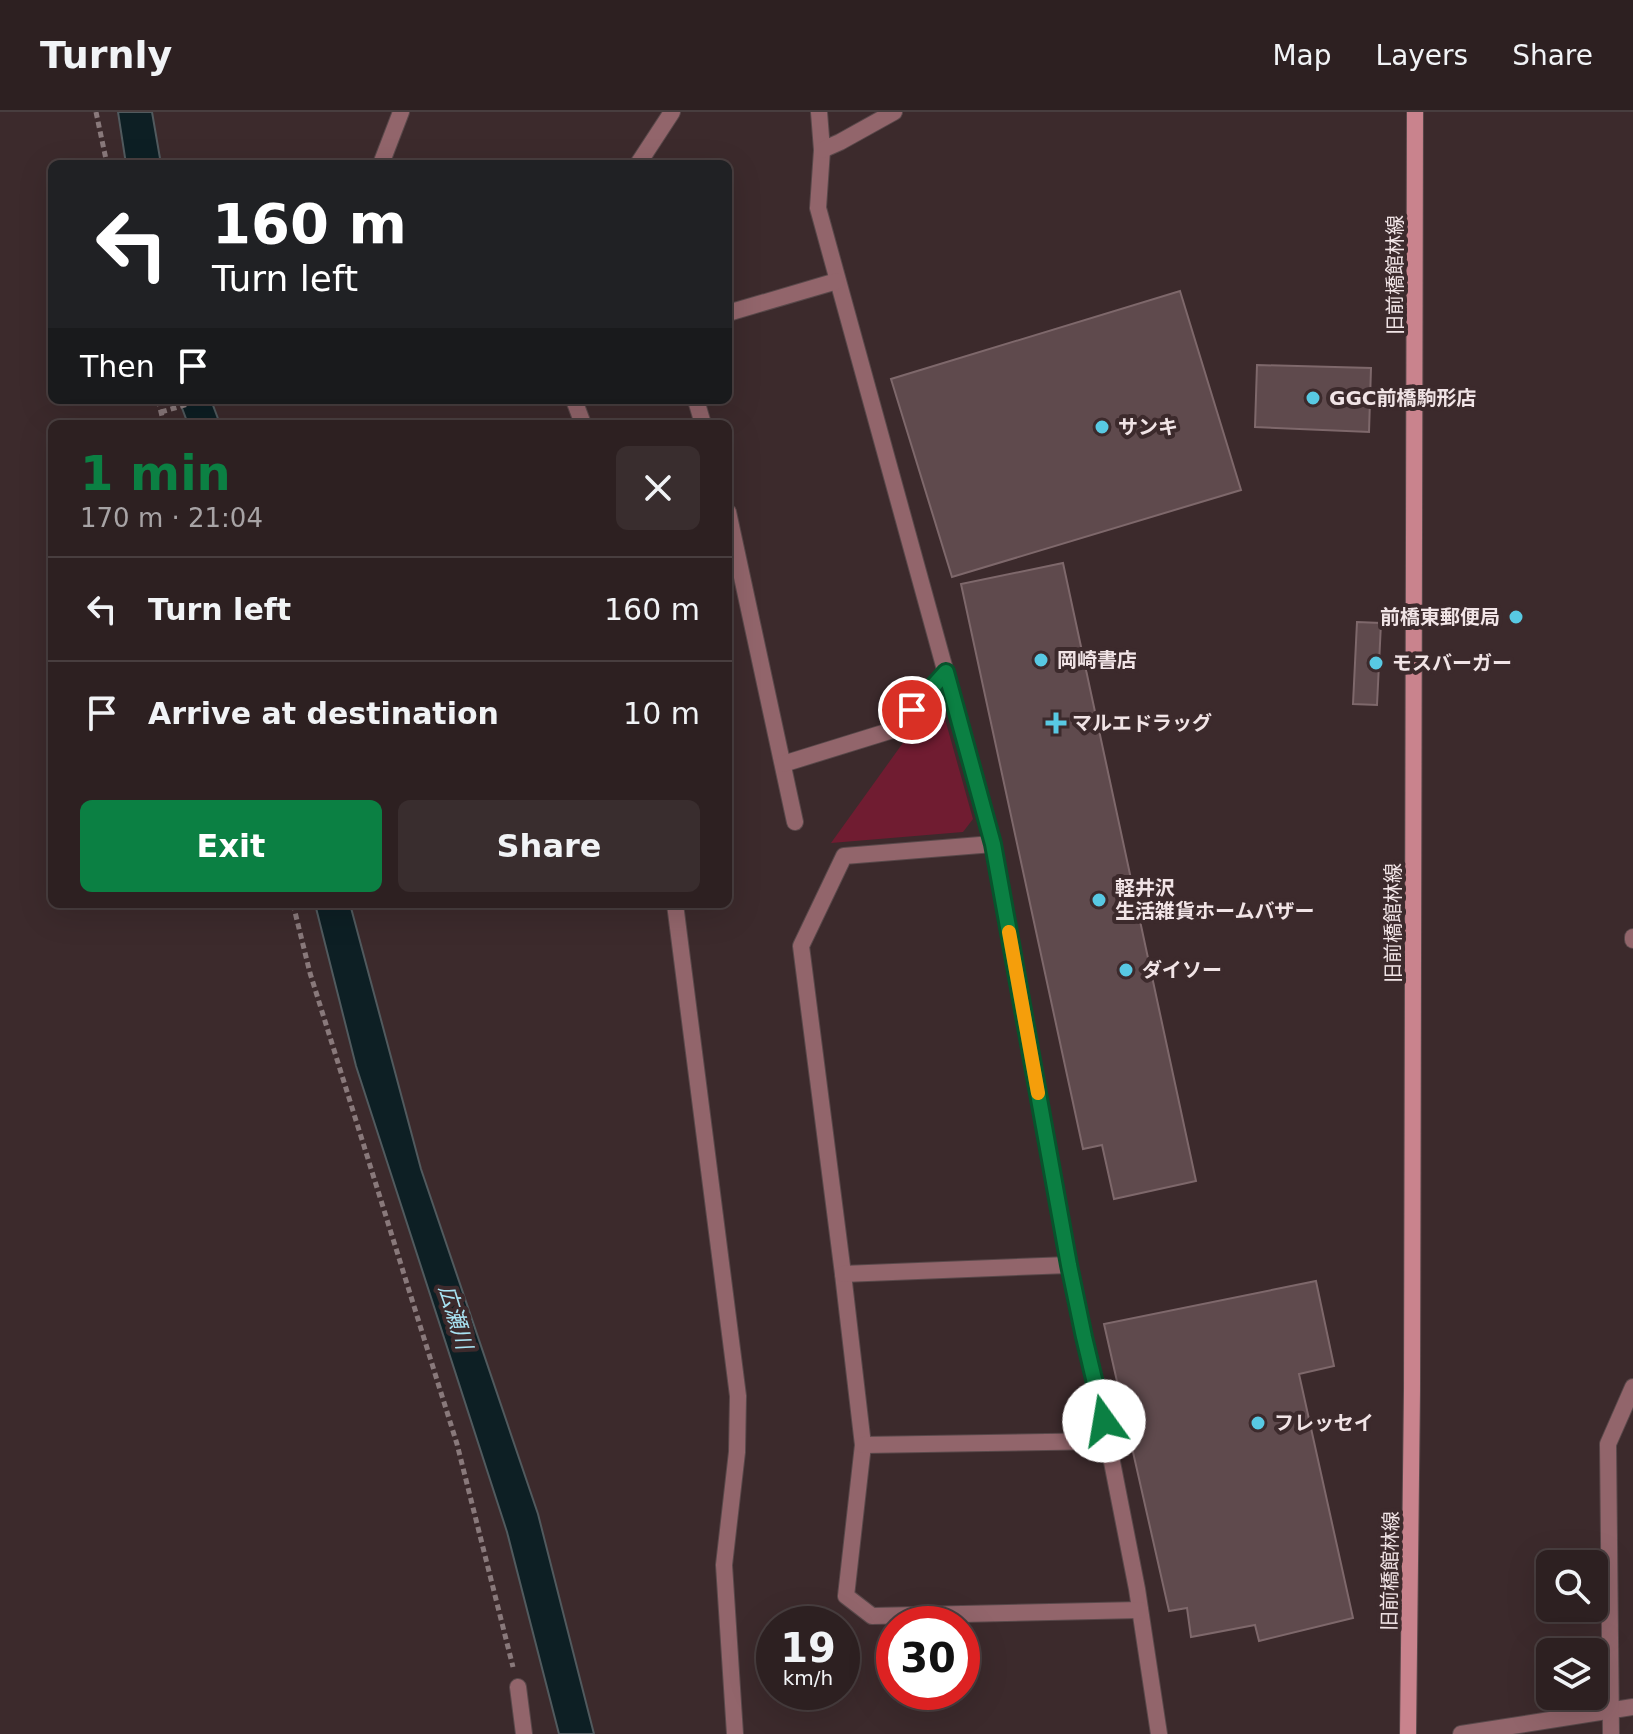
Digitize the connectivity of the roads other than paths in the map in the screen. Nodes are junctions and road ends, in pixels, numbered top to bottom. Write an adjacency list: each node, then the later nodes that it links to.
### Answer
1 (401, 112): 7 (street)
2 (672, 112): 8 (street)
3 (819, 112): 6 (street)
4 (894, 112): 6 (street)
5 (1415, 112): 29 (street, 旧前橋館林線)
6 (822, 150): 9 (street)
7 (383, 160)
8 (641, 160)
9 (837, 281): 10 (street); 12 (street)
10 (732, 312)
11 (732, 530): 13 (street)
12 (946, 672): 13 (street); 15 (street)
13 (783, 764): 14 (street)
14 (795, 822)
15 (993, 844): 17 (street); 18 (street)
16 (676, 908): 27 (street)
17 (1069, 1265): 18 (street); 20 (street)
18 (843, 1274): 21 (street)
19 (1633, 1387): 25 (street)
20 (1108, 1441): 21 (street); 22 (street)
21 (863, 1445): 22 (street)
22 (1140, 1610): 28 (street)
23 (518, 1687): 26 (street)
24 (1633, 1707): 25 (street)
25 (1611, 1709): 30 (street); 31 (street)
26 (524, 1734)
27 (735, 1734)
28 (1159, 1734)
29 (1408, 1734)
30 (1461, 1734)
31 (1611, 1734)

